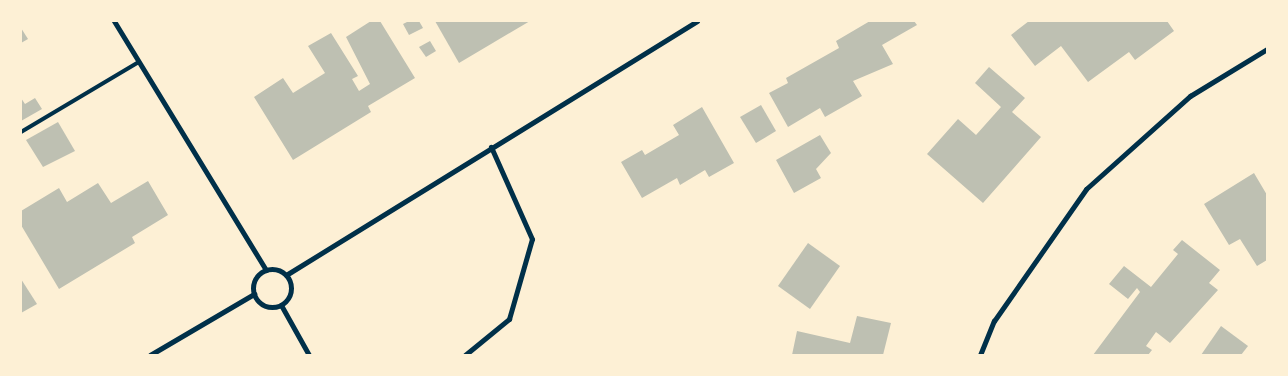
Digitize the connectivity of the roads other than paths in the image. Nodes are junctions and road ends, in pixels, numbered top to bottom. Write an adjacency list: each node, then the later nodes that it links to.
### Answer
1 (114, 21): 4 (street)
2 (697, 21): 6 (street)
3 (1267, 49): 14 (street)
4 (137, 63): 5 (lane); 7 (street)
5 (21, 132)
6 (491, 147): 8 (street); 13 (street)
7 (266, 270): 8 (street); 9 (street)
8 (286, 275): 10 (street)
9 (254, 294): 10 (street); 11 (street)
10 (281, 305): 12 (street)
11 (150, 355)
12 (309, 355)
13 (465, 355)
14 (980, 355)

